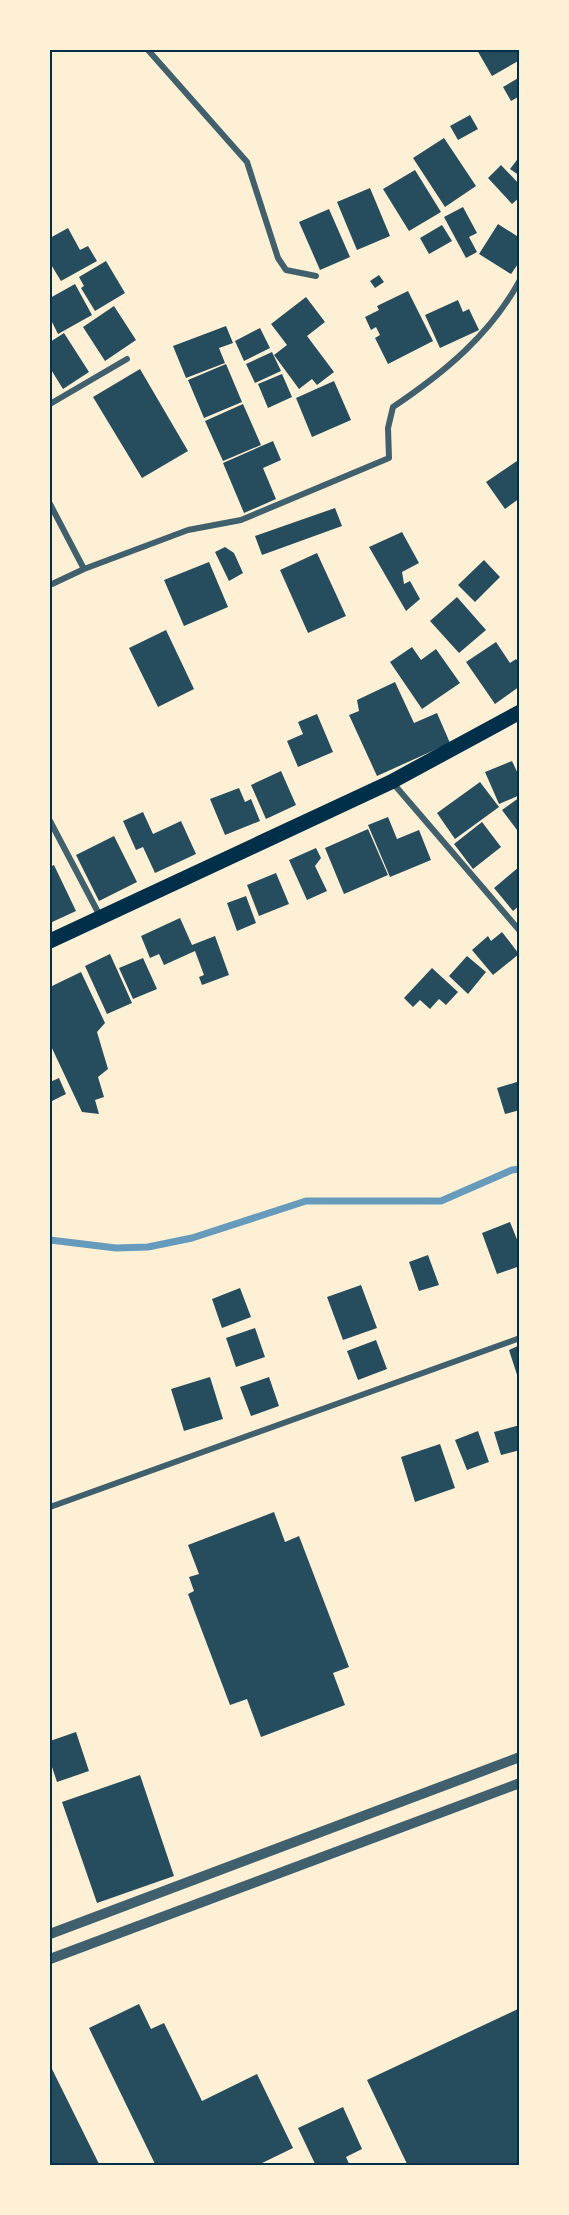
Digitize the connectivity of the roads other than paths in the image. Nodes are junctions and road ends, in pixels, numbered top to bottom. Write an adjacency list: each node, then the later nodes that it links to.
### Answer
1 (148, 50): 2 (street)
2 (316, 276)
3 (519, 280): 7 (street)
4 (127, 359): 5 (street)
5 (50, 404)
6 (50, 504): 7 (street)
7 (84, 569): 8 (street)
8 (50, 585)
9 (519, 712): 10 (main road)
10 (391, 782): 12 (main road); 13 (street)
11 (50, 820): 12 (street)
12 (100, 916): 14 (main road)
13 (519, 931)
14 (50, 941)
15 (519, 1338): 16 (street)
16 (50, 1507)
17 (519, 1758): 19 (street)
18 (519, 1783): 20 (street)
19 (50, 1934)
20 (50, 1959)

